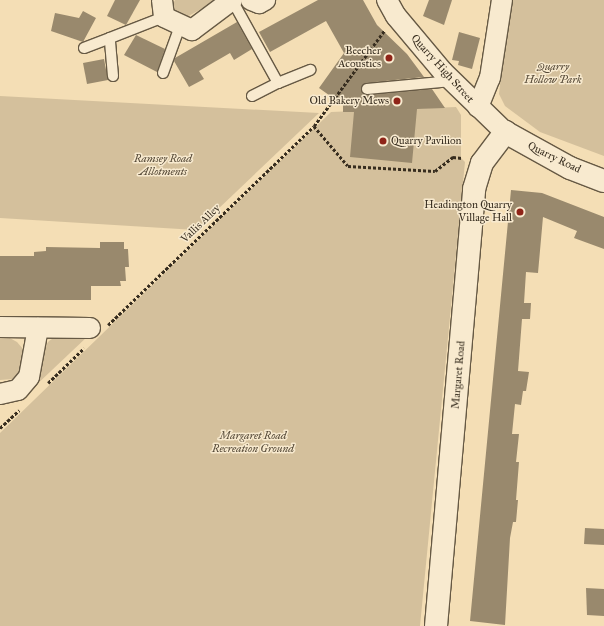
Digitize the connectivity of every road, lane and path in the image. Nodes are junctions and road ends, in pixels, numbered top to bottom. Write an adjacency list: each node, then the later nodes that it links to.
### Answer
1 (232, 0): 6 (street); 13 (lane)
2 (251, 0): 3 (street)
3 (264, 0)
4 (502, 0): 16 (street)
5 (391, 8): 12 (street, Quarry High Street); 17 (path, Vallis Alley)
6 (168, 14): 7 (lane); 10 (lane)
7 (110, 38): 8 (lane); 11 (lane)
8 (84, 48)
9 (310, 70): 13 (lane)
10 (163, 73)
11 (113, 76)
12 (452, 81): 14 (lane); 16 (street, Quarry High Street)
13 (278, 83): 15 (lane)
14 (367, 89)
15 (252, 96)
16 (478, 108): 18 (street, Quarry High Street)
17 (314, 126): 19 (path); 23 (path, Vallis Alley)
18 (505, 132): 19 (street, Margaret Road); 20 (street, Quarry Road)
19 (482, 163): 28 (street, Margaret Road)
20 (604, 181)
21 (0, 327): 22 (street)
22 (38, 328): 23 (street); 25 (street)
23 (94, 333): 24 (path, Vallis Alley)
24 (44, 386)
25 (0, 394)
26 (22, 408): 27 (path)
27 (0, 428)
28 (436, 626)

